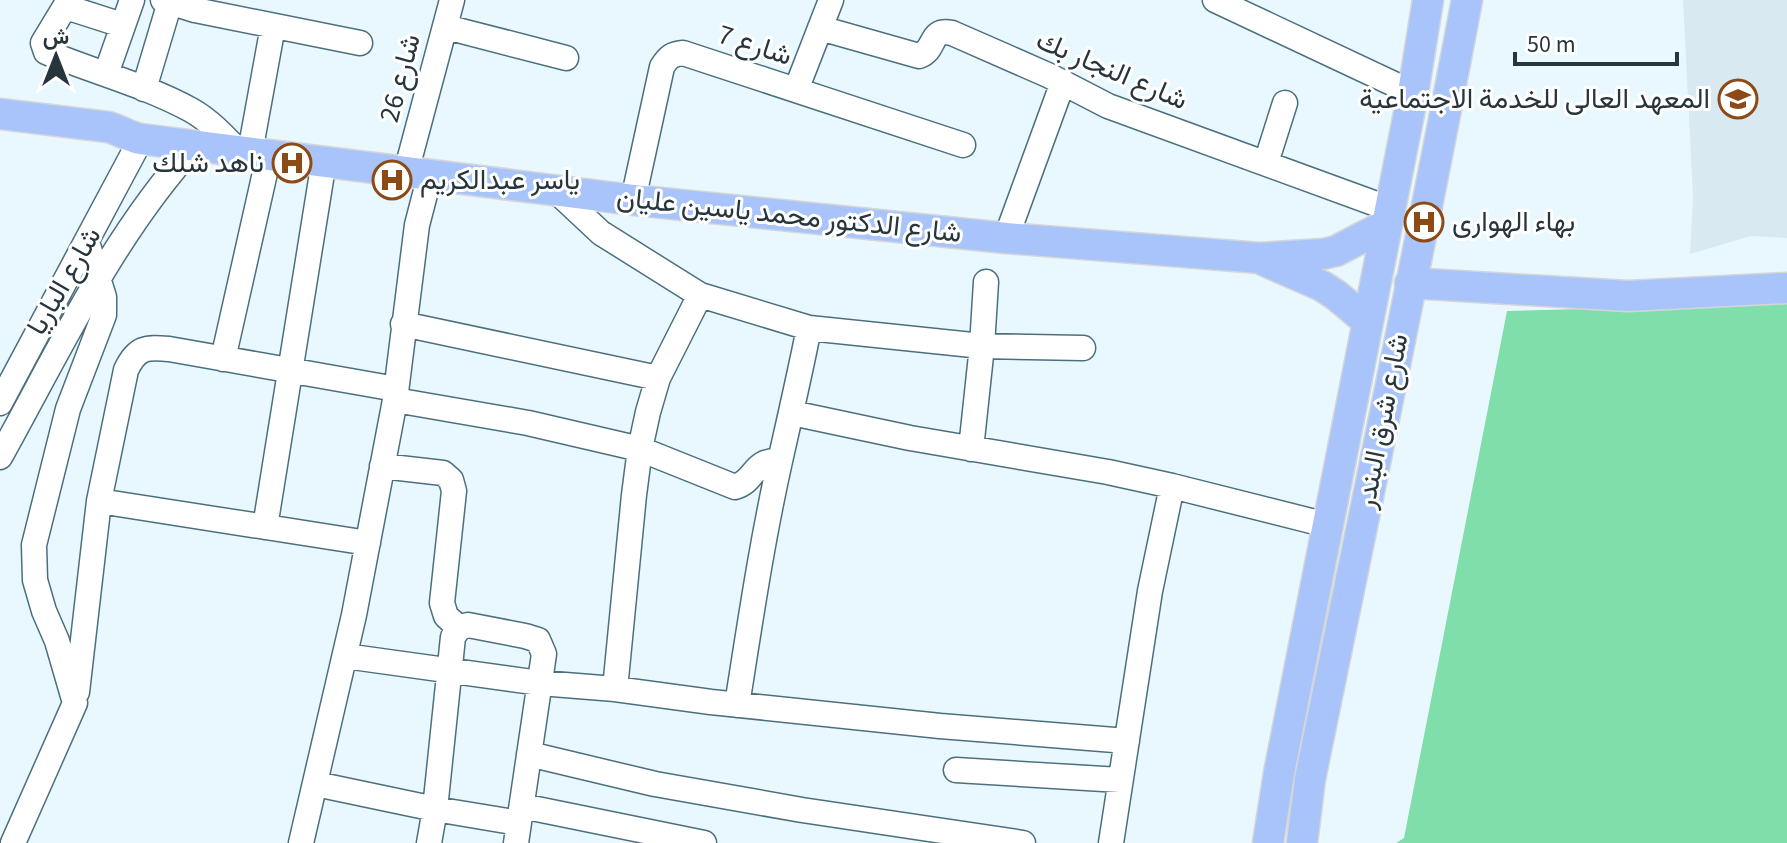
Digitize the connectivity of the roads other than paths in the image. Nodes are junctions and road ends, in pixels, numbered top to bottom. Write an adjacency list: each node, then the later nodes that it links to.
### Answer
1 (132, 0): 9 (street)
2 (452, 0): 11 (street, شارع 26)
3 (831, 0): 12 (street)
4 (1215, 0): 19 (street)
5 (1428, 0): 19 (main road, شارع شرق البندر)
6 (1467, 0): 38 (main road, شارع شرق البندر)
7 (177, 3): 10 (street); 17 (street)
8 (68, 4): 9 (street); 15 (street)
9 (122, 25): 15 (street)
10 (273, 26): 13 (street); 26 (street)
11 (446, 27): 14 (street); 29 (street, شارع 26)
12 (820, 28): 16 (street, شارع النجار بك); 18 (street)
13 (360, 43)
14 (566, 58)
15 (106, 74): 17 (street)
16 (1063, 82): 28 (street, شارع النجار بك); 33 (street)
17 (144, 89): 26 (street)
18 (796, 90): 25 (street, شارع 7); 31 (street, شارع 7)
19 (1413, 93): 32 (main road, شارع شرق البندر)
20 (1285, 103): 28 (street)
21 (0, 114): 23 (main road, شارع الدكتور محمد ياسين عليان)
22 (0, 132): 23 (main road, شارع الدكتور محمد ياسين عليان)
23 (135, 138): 24 (main road, شارع الدكتور محمد ياسين عليان); 34 (street, شارع الباريا)
24 (195, 145): 26 (main road, شارع الدكتور محمد ياسين عليان); 36 (street, شارع الباريا)
25 (963, 145)
26 (252, 153): 27 (main road, شارع الدكتور محمد ياسين عليان); 46 (street)
27 (324, 161): 29 (main road, شارع الدكتور محمد ياسين عليان); 47 (street)
28 (1266, 163): 32 (street, شارع النجار بك)
29 (418, 173): 30 (main road, شارع الدكتور محمد ياسين عليان); 42 (street, شارع 26)
30 (555, 190): 31 (main road, شارع الدكتور محمد ياسين عليان); 40 (street)
31 (633, 200): 33 (main road, شارع الدكتور محمد ياسين عليان)
32 (1388, 217): 35 (main road, شارع الدكتور محمد ياسين عليان); 41 (main road, شارع شرق البندر)
33 (1006, 238): 35 (main road, شارع الدكتور محمد ياسين عليان)
34 (87, 242): 36 (street); 50 (street, شارع الباريا)
35 (1260, 258): 41 (main road, شارع الدكتور محمد ياسين عليان)
36 (98, 279): 54 (street, شارع الباريا); 67 (street)
37 (986, 282): 44 (street)
38 (1410, 283): 39 (main road); 83 (main road, شارع شرق البندر)
39 (1787, 288)
40 (700, 295): 43 (street); 48 (street)
41 (1367, 321): 59 (main road, شارع شرق البندر)
42 (403, 324): 48 (street); 49 (street, شارع 26)
43 (809, 328): 44 (street); 51 (street)
44 (982, 346): 45 (street); 53 (street)
45 (1083, 348)
46 (223, 359): 47 (street); 58 (street)
47 (290, 371): 49 (street); 60 (street)
48 (658, 378): 52 (street)
49 (395, 394): 52 (street); 56 (street, شارع 26)
50 (0, 403)
51 (792, 413): 53 (street); 55 (street)
52 (640, 449): 55 (street); 66 (street)
53 (971, 449): 57 (street)
54 (0, 457)
55 (780, 461): 68 (street)
56 (382, 466): 61 (street, شارع 26); 62 (street)
57 (1172, 486): 59 (street); 69 (street)
58 (99, 501): 60 (street); 67 (street)
59 (1327, 525): 82 (main road, شارع شرق البندر)
60 (265, 527): 61 (street)
61 (368, 543): 63 (street, شارع 26)
62 (459, 628): 64 (street); 65 (street)
63 (345, 656): 64 (street); 73 (street, شارع 26)
64 (449, 670): 65 (street); 74 (street)
65 (540, 683): 66 (street); 70 (street)
66 (615, 689): 68 (street)
67 (75, 703): 76 (street)
68 (737, 705): 69 (street)
69 (1127, 741): 72 (street)
70 (529, 754): 75 (street); 80 (street)
71 (956, 770): 72 (street)
72 (1120, 780): 81 (street)
73 (316, 784): 74 (street); 77 (street, شارع 26)
74 (435, 809): 75 (street); 78 (street)
75 (519, 824): 79 (street)
76 (13, 843)
77 (301, 843)
78 (429, 843)
79 (704, 843)
80 (1023, 843)
81 (1111, 843)
82 (1268, 843)
83 (1302, 843)

